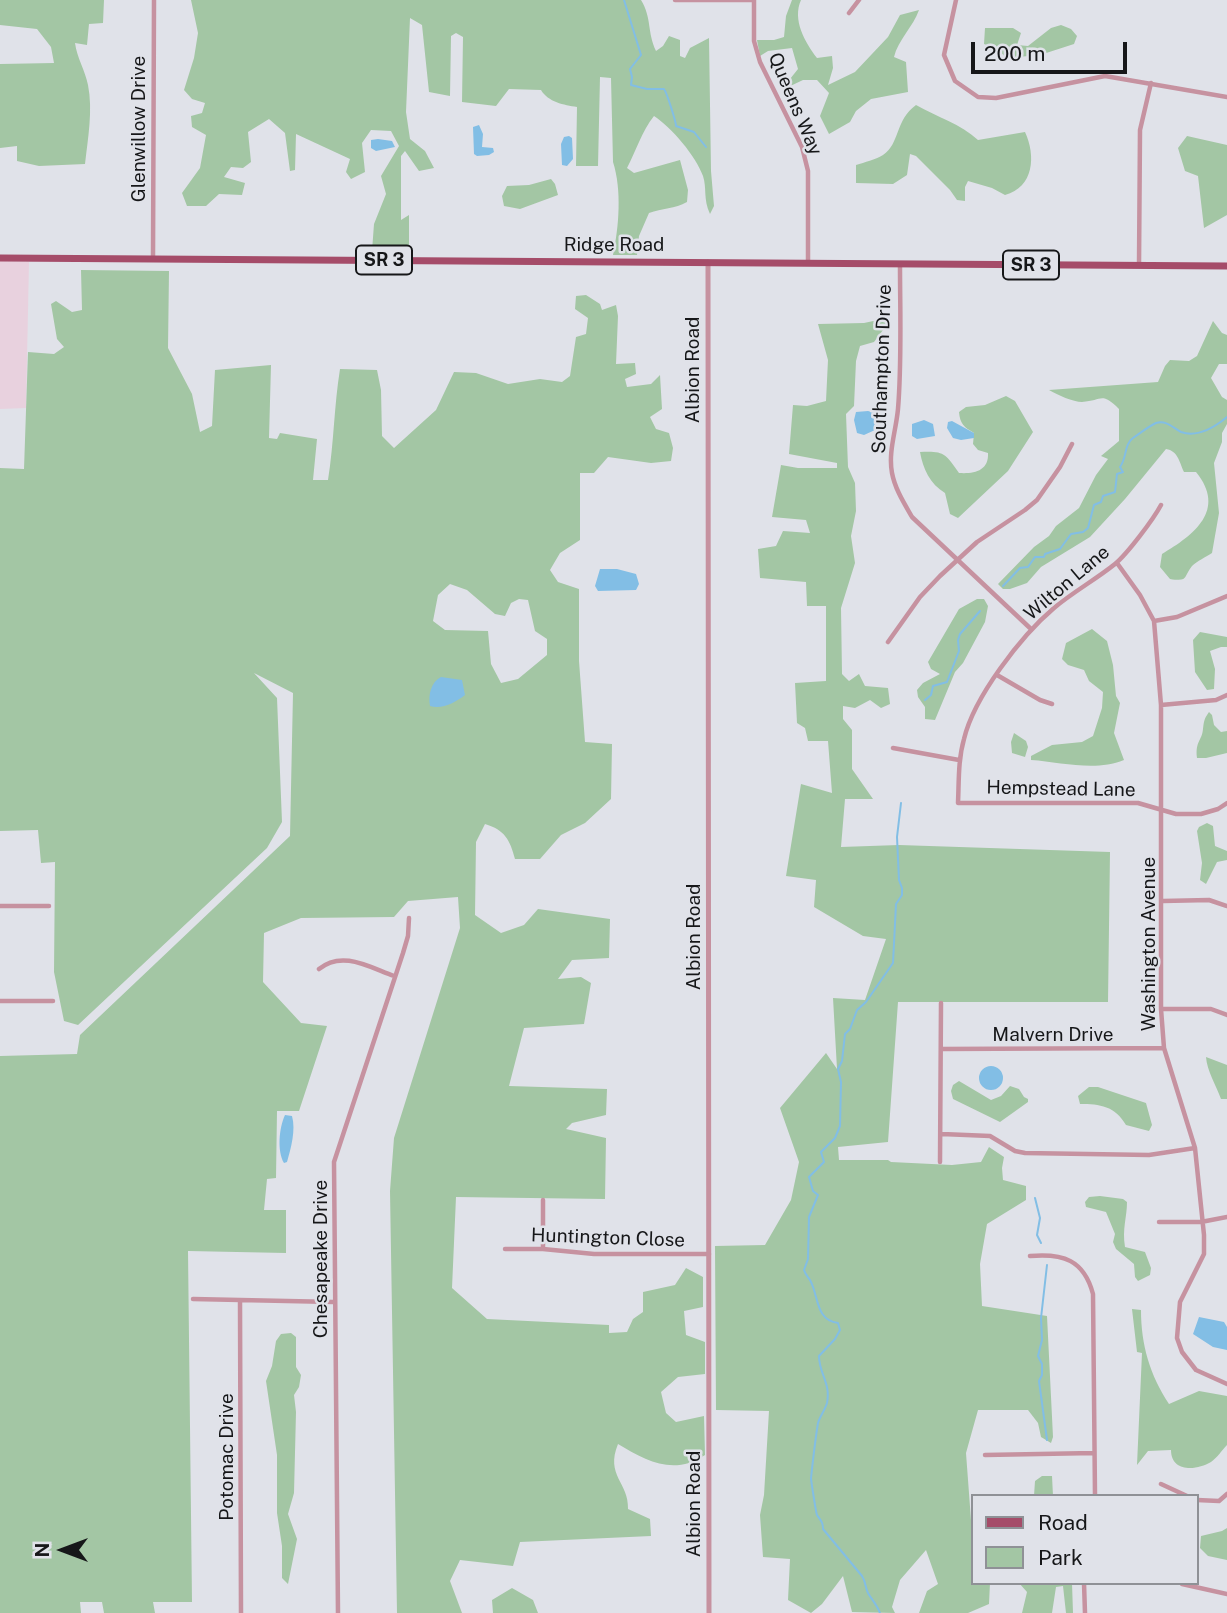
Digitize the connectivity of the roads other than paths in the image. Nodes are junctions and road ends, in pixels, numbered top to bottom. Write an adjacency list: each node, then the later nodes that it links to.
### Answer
1 (154, 0): 10 (street, Glenwillow Drive)
2 (675, 0): 3 (street)
3 (754, 0): 11 (street, Queens Way)
4 (859, 0): 6 (street)
5 (956, 0): 7 (street)
6 (849, 13)
7 (1151, 83): 8 (street); 14 (street)
8 (1227, 97)
9 (0, 258): 10 (main road, Ridge Road / SR 3)
10 (153, 259): 12 (main road, Ridge Road / SR 3)
11 (808, 261): 12 (main road, Ridge Road / SR 3); 13 (main road, Ridge Road / SR 3)
12 (708, 262): 56 (street, Albion Road)
13 (900, 263): 14 (main road, Ridge Road / SR 3); 18 (street, Southampton Drive)
14 (1139, 265): 15 (main road, Ridge Road / SR 3)
15 (1227, 266)
16 (1072, 444): 18 (street)
17 (1161, 505): 19 (street, Wilton Lane)
18 (958, 561): 22 (street, Southampton Drive); 23 (street)
19 (1117, 563): 21 (street, Washington Avenue); 22 (street, Wilton Lane)
20 (1227, 596): 21 (street)
21 (1154, 621): 27 (street, Washington Avenue)
22 (1031, 629): 24 (street, Wilton Lane)
23 (888, 642)
24 (997, 675): 26 (street); 29 (street, Wilton Lane)
25 (1227, 695): 27 (street)
26 (1052, 704)
27 (1161, 705): 32 (street, Washington Avenue)
28 (893, 748): 29 (street)
29 (959, 760): 30 (street, Wilton Lane)
30 (958, 803): 32 (street, Hempstead Lane)
31 (1227, 803): 32 (street, Hempstead Lane)
32 (1163, 808): 33 (street, Washington Avenue)
33 (1163, 901): 36 (street); 43 (street, Washington Avenue)
34 (0, 906): 35 (street)
35 (49, 906)
36 (1227, 906)
37 (409, 918): 39 (street, Chesapeake Drive)
38 (320, 969): 39 (street)
39 (394, 976): 60 (street, Chesapeake Drive)
40 (0, 1001): 41 (street)
41 (53, 1002)
42 (941, 1003): 46 (street)
43 (1161, 1009): 44 (street); 45 (street, Washington Avenue)
44 (1227, 1015)
45 (1164, 1048): 46 (street, Malvern Drive); 48 (street, Washington Avenue)
46 (941, 1049): 47 (street)
47 (942, 1134): 48 (street); 49 (street)
48 (1195, 1148): 53 (street, Washington Avenue)
49 (940, 1162)
50 (543, 1200): 55 (street)
51 (1227, 1217): 53 (street)
52 (1159, 1223): 53 (street)
53 (1201, 1223): 61 (street, Washington Avenue)
54 (505, 1249): 55 (street, Huntington Close)
55 (543, 1249): 56 (street, Huntington Close)
56 (710, 1254): 74 (street, Albion Road)
57 (1030, 1256): 62 (street)
58 (193, 1299): 59 (street)
59 (240, 1300): 60 (street); 72 (street, Potomac Drive)
60 (334, 1302): 73 (street, Chesapeake Drive)
61 (1227, 1384)
62 (1094, 1452): 63 (street); 65 (street)
63 (985, 1454)
64 (1161, 1484): 66 (street)
65 (1095, 1494)
66 (1183, 1494)
67 (1227, 1494): 68 (street)
68 (1199, 1500)
69 (1084, 1585): 75 (street)
70 (1186, 1585): 71 (street)
71 (1227, 1594)
72 (242, 1613)
73 (338, 1613)
74 (709, 1613)
75 (1085, 1613)

